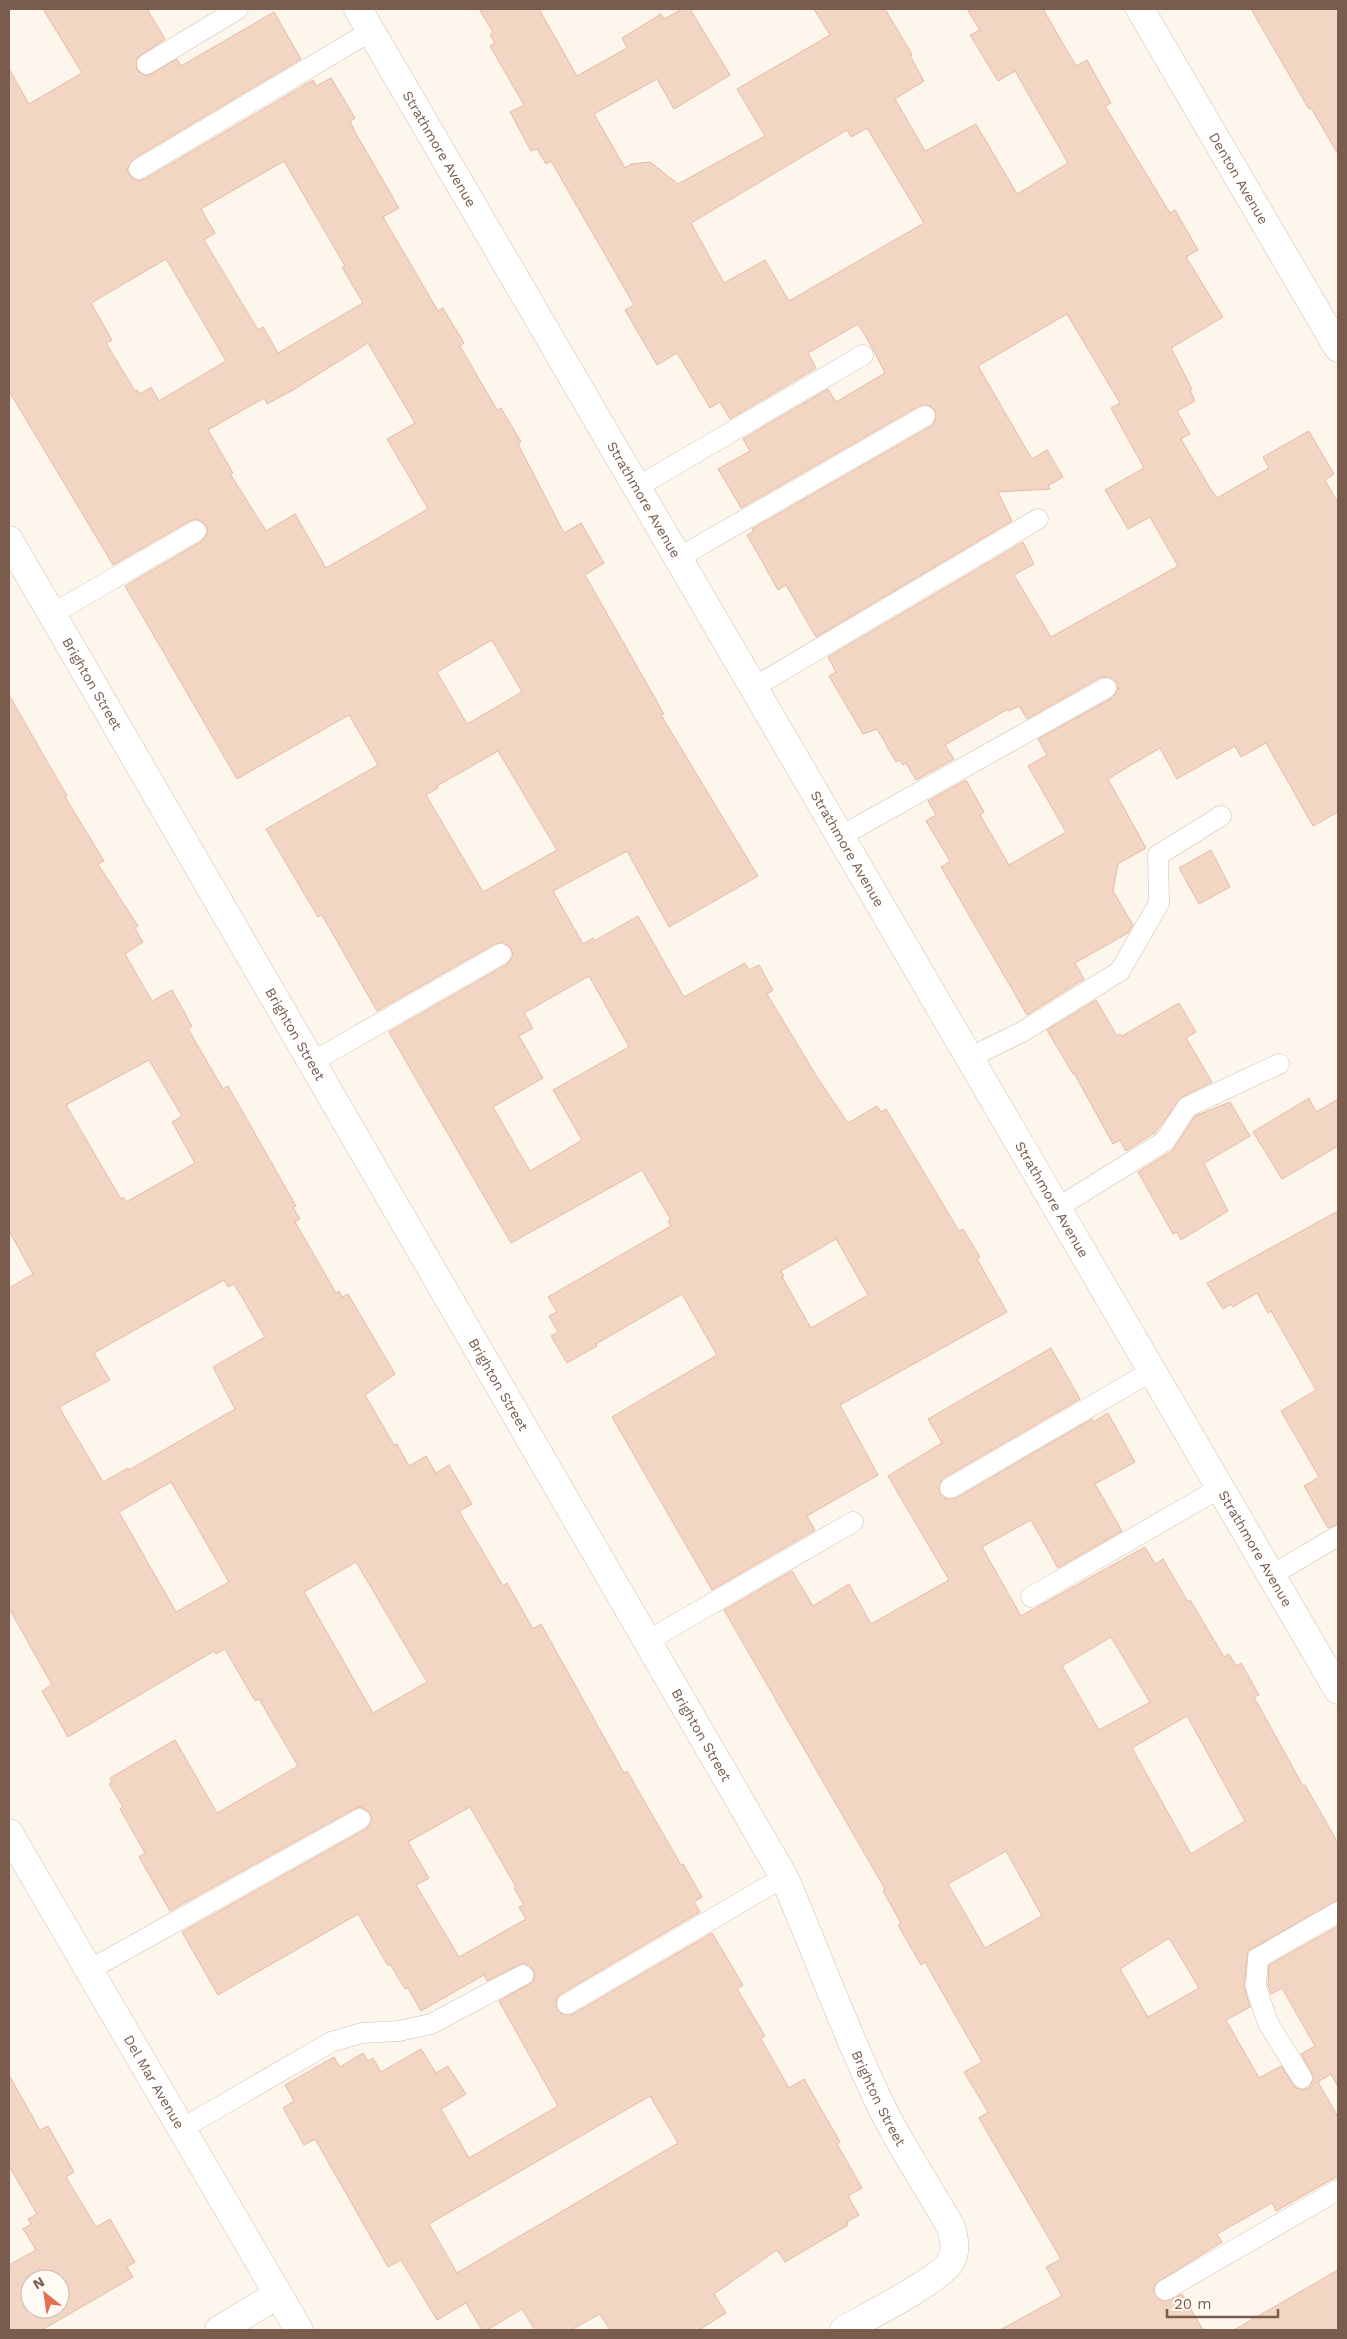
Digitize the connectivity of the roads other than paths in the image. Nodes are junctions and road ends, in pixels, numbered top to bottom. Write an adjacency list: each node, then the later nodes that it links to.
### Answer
1 (238, 9): 4 (lane)
2 (1140, 9): 6 (street, Denton Avenue)
3 (365, 20): 5 (lane); 9 (street, Strathmore Avenue)
4 (147, 64)
5 (139, 169)
6 (1338, 348)
7 (863, 355): 9 (lane)
8 (925, 416): 13 (lane)
9 (637, 488): 13 (street, Strathmore Avenue)
10 (1038, 518): 15 (lane)
11 (196, 531): 14 (lane)
12 (9, 540): 14 (street, Brighton Street)
13 (678, 558): 15 (street, Strathmore Avenue)
14 (52, 614): 21 (street, Brighton Street)
15 (754, 687): 18 (street, Strathmore Avenue)
16 (1106, 688): 18 (lane)
17 (1221, 816): 20 (lane)
18 (841, 836): 20 (street, Strathmore Avenue)
19 (502, 954): 21 (lane)
20 (970, 1058): 23 (street, Strathmore Avenue)
21 (312, 1062): 31 (street, Brighton Street)
22 (1279, 1064): 23 (lane)
23 (1058, 1208): 24 (street, Strathmore Avenue)
24 (1152, 1371): 25 (lane); 26 (street, Strathmore Avenue)
25 (950, 1488)
26 (1220, 1488): 29 (street, Strathmore Avenue); 30 (lane)
27 (853, 1522): 31 (lane)
28 (1338, 1536): 29 (lane)
29 (1272, 1575): 32 (street, Strathmore Avenue)
30 (1031, 1597)
31 (647, 1641): 35 (street, Brighton Street)
32 (1334, 1672)
33 (360, 1820): 37 (lane)
34 (9, 1832): 37 (street, Del Mar Avenue)
35 (784, 1877): 39 (lane); 47 (street, Brighton Street)
36 (1338, 1912): 40 (lane)
37 (90, 1970): 41 (street, Del Mar Avenue)
38 (523, 1975): 41 (lane)
39 (567, 2004)
40 (1302, 2078)
41 (183, 2128): 44 (street, Del Mar Avenue)
42 (1338, 2190): 43 (lane)
43 (1165, 2290)
44 (277, 2295): 45 (street); 46 (street, Del Mar Avenue)
45 (219, 2330)
46 (299, 2330)
47 (844, 2330)

